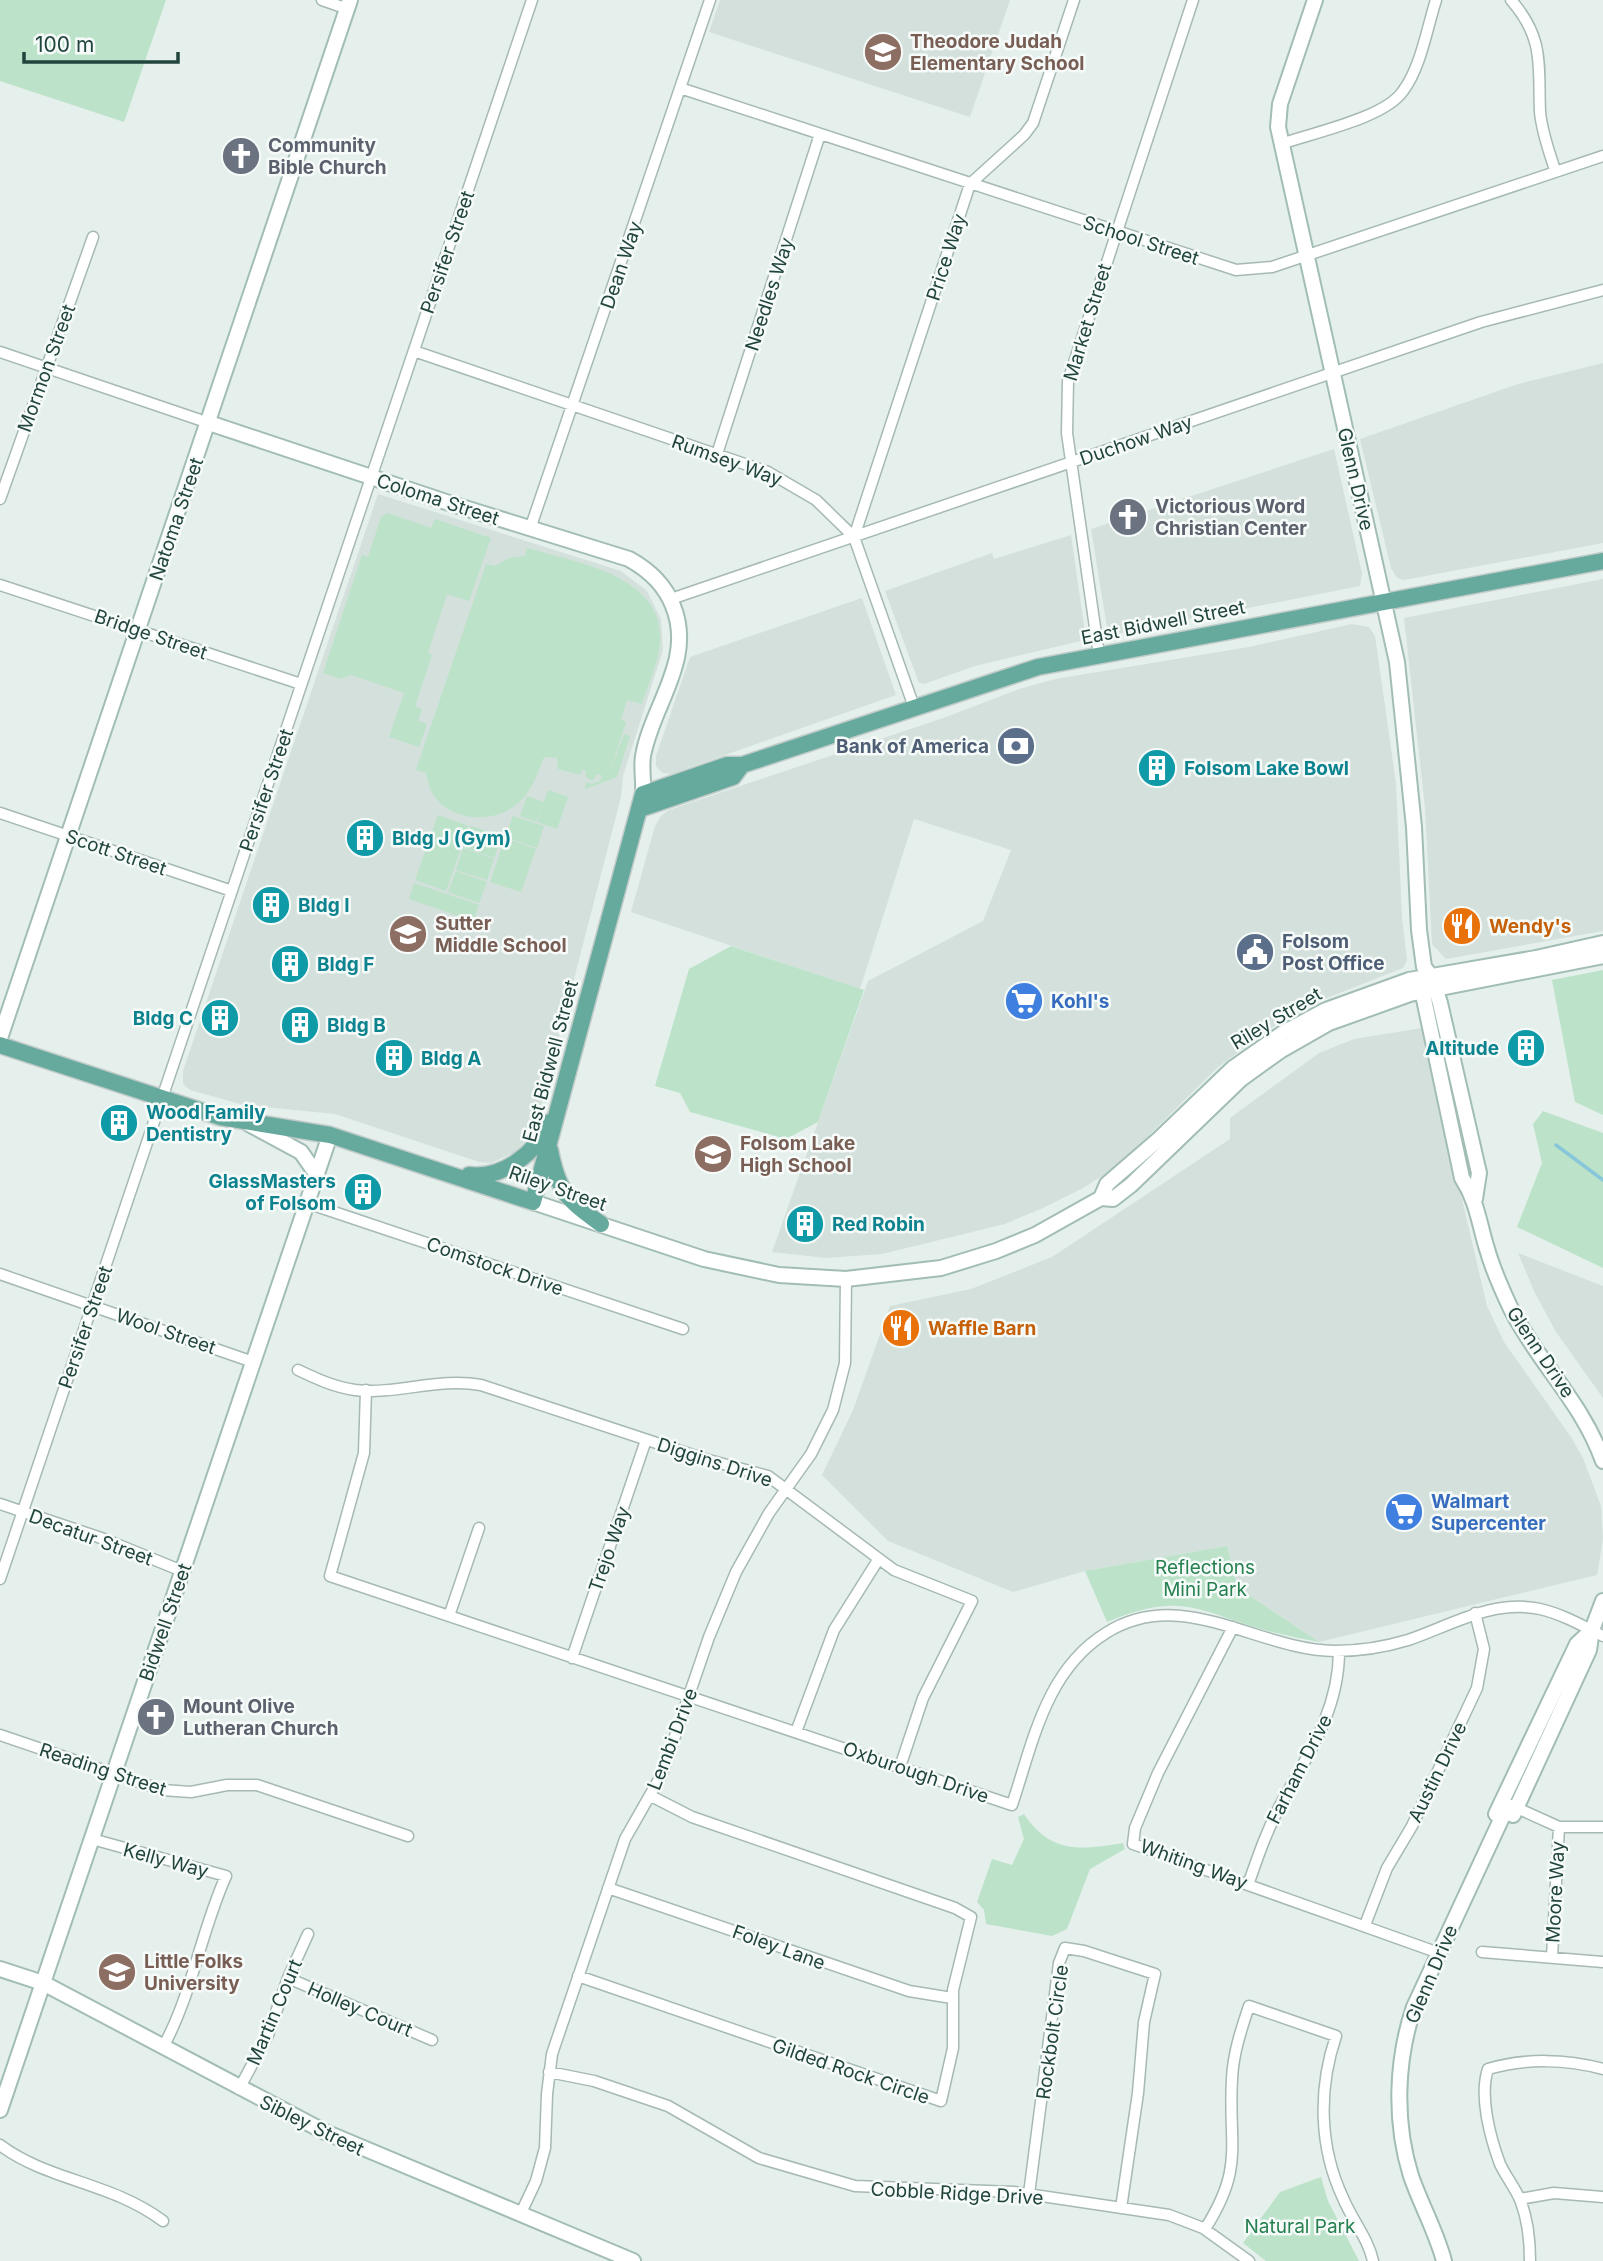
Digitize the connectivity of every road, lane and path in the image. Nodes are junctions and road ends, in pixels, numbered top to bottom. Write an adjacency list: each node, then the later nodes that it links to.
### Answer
1 (322, 0): 9 (street)
2 (532, 0): 20 (street, Persifer Street)
3 (710, 0): 10 (street, Dean Way)
4 (1074, 0): 15 (street, Price Way)
5 (1193, 0): 16 (street, Market Street)
6 (1315, 0): 12 (street, Glenn Drive)
7 (1436, 0): 12 (street)
8 (1511, 0): 14 (street)
9 (349, 4): 25 (street, Natoma Street)
10 (680, 88): 11 (street, School Street); 24 (street, Dean Way)
11 (820, 134): 15 (street, School Street); 26 (street, Needles Way)
12 (1281, 144): 18 (street, Glenn Drive)
13 (1603, 156): 14 (street, School Street)
14 (1555, 170): 18 (street, School Street)
15 (970, 184): 16 (street, School Street); 31 (street, Price Way)
16 (1115, 232): 18 (street, School Street); 27 (street, Market Street)
17 (93, 237): 22 (street, Mormon Street)
18 (1306, 256): 23 (street, Glenn Drive)
19 (1603, 290): 23 (street, Duchow Way)
20 (414, 351): 24 (street, Rumsey Way); 28 (street, Persifer Street)
21 (0, 352): 22 (street, Coloma Street)
22 (46, 368): 25 (street, Coloma Street); 29 (street, Mormon Street)
23 (1333, 373): 27 (street, Duchow Way); 35 (street, Glenn Drive)
24 (574, 404): 26 (street, Rumsey Way); 30 (street, Dean Way)
25 (209, 423): 28 (street, Coloma Street); 36 (street, Natoma Street)
26 (717, 454): 31 (street, Rumsey Way)
27 (1071, 462): 31 (street, Duchow Way); 37 (street, Market Street)
28 (371, 477): 30 (street, Coloma Street); 38 (street, Persifer Street)
29 (0, 499)
30 (530, 529): 34 (street, Coloma Street)
31 (854, 537): 34 (street, Duchow Way); 39 (street, Rumsey Way)
32 (1603, 561): 35 (main road, East Bidwell Street)
33 (0, 585): 36 (street, Bridge Street)
34 (671, 599): 40 (street, Coloma Street)
35 (1382, 602): 37 (main road, East Bidwell Street); 46 (street, Glenn Drive)
36 (139, 630): 38 (street, Bridge Street); 42 (street, Natoma Street)
37 (1099, 655): 39 (main road, East Bidwell Street)
38 (301, 684): 43 (street, Persifer Street)
39 (914, 707): 40 (main road, East Bidwell Street)
40 (641, 802): 50 (main road, East Bidwell Street)
41 (0, 813): 42 (street, Scott Street)
42 (69, 836): 43 (street, Scott Street); 47 (street, Natoma Street)
43 (232, 891): 49 (street, Persifer Street)
44 (1603, 943): 46 (street, Riley Street)
45 (1603, 956): 46 (street, Riley Street)
46 (1427, 981): 51 (street, Riley Street); 53 (street, Glenn Drive); 57 (street, Glenn Drive); 59 (street, Riley Street)
47 (0, 1038)
48 (0, 1045): 49 (main road, Riley Street)
49 (160, 1098): 52 (main road, Riley Street); 67 (street, Persifer Street)
50 (561, 1098): 55 (main road, East Bidwell Street); 56 (main road)
51 (1180, 1118): 59 (street); 60 (street, Riley Street)
52 (244, 1121): 54 (main road, Riley Street); 58 (street)
53 (1451, 1124): 57 (street); 61 (street, Glenn Drive)
54 (330, 1135): 56 (main road, Riley Street); 58 (street, Bidwell Street)
55 (549, 1144): 62 (main road, East Bidwell Street); 64 (main road)
56 (440, 1170): 62 (main road, Riley Street)
57 (1479, 1173): 61 (street, Glenn Drive)
58 (317, 1175): 63 (street, Bidwell Street)
59 (1131, 1185): 60 (street, Riley Street)
60 (1101, 1198): 66 (street, Riley Street)
61 (1475, 1199): 73 (street, Glenn Drive)
62 (533, 1202): 64 (street, Riley Street)
63 (307, 1203): 68 (street, Comstock Drive); 69 (street, Bidwell Street)
64 (601, 1224): 66 (street, Riley Street)
65 (0, 1274): 67 (street, Wool Street)
66 (846, 1279): 74 (street, Lembi Drive)
67 (92, 1305): 69 (street, Wool Street); 76 (street, Persifer Street)
68 (683, 1329)
69 (253, 1362): 79 (street, Bidwell Street)
70 (298, 1370): 71 (street, Diggins Drive)
71 (366, 1390): 72 (street, Diggins Drive); 83 (street, Oxburough Drive)
72 (646, 1440): 74 (street, Diggins Drive); 87 (street, Trejo Way)
73 (1603, 1461)
74 (787, 1488): 78 (street, Diggins Drive); 88 (street, Lembi Drive)
75 (0, 1504): 76 (street, Decatur Street)
76 (23, 1512): 79 (street, Decatur Street); 80 (street, Persifer Street)
77 (479, 1528): 83 (street)
78 (878, 1560): 89 (street); 91 (street, Diggins Drive)
79 (182, 1571): 92 (street, Bidwell Street)
80 (0, 1579)
81 (1603, 1601): 85 (street, Glenn Drive)
82 (1475, 1614): 85 (street, Oxburough Drive); 86 (street, Oxburough Drive); 102 (street, Austin Drive)
83 (449, 1616): 87 (street, Oxburough Drive)
84 (1233, 1627): 86 (street, Oxburough Drive); 91 (street, Oxburough Drive); 100 (street, Whiting Way)
85 (1597, 1633): 94 (street, Glenn Drive); 99 (street, Glenn Drive)
86 (1339, 1651): 100 (street, Farham Drive)
87 (572, 1658): 88 (street, Oxburough Drive)
88 (688, 1697): 89 (street, Oxburough Drive); 93 (street, Lembi Drive)
89 (796, 1732): 91 (street, Oxburough Drive)
90 (0, 1735): 92 (street, Reading Street)
91 (900, 1766)
92 (113, 1773): 97 (street, Reading Street); 98 (street, Bidwell Street)
93 (651, 1796): 101 (street, Lembi Drive); 112 (street, Gilded Rock Circle)
94 (1517, 1808): 95 (street); 99 (street, Glenn Drive)
95 (1559, 1827): 96 (street); 106 (street, Moore Way)
96 (1603, 1827)
97 (408, 1836)
98 (92, 1839): 111 (street, Bidwell Street); 114 (street, Kelly Way)
99 (1486, 1855): 105 (street, Glenn Drive)
100 (1248, 1885): 102 (street, Whiting Way)
101 (608, 1888): 109 (street, Lembi Drive); 112 (street, Foley Lane)
102 (1365, 1925): 105 (street, Whiting Way)
103 (307, 1934): 110 (street, Martin Court)
104 (1482, 1952): 106 (street)
105 (1439, 1953): 130 (street, Glenn Drive)
106 (1552, 1957): 107 (street)
107 (1603, 1962)
108 (0, 1969): 111 (street, Sibley Street)
109 (579, 1976): 112 (street, Gilded Rock Circle); 116 (street, Lembi Drive)
110 (288, 1978): 113 (street, Holley Court); 117 (street, Martin Court)
111 (43, 1983): 114 (street, Sibley Street); 118 (street, Bidwell Street)
112 (952, 1998)
113 (432, 2040)
114 (163, 2047): 117 (street, Sibley Street)
115 (1603, 2069): 122 (street)
116 (549, 2072): 120 (street, Cobble Ridge Drive); 124 (street, Lembi Drive)
117 (239, 2089): 124 (street, Sibley Street)
118 (0, 2110)
119 (0, 2145): 125 (street)
120 (1029, 2194): 123 (street, Cobble Ridge Drive); 123 (street, Rockbolt Circle)
121 (1603, 2197): 122 (street)
122 (1520, 2199): 131 (street)
123 (1121, 2208): 126 (street, Cobble Ridge Drive)
124 (521, 2213): 127 (street, Sibley Street)
125 (163, 2221)
126 (1205, 2229): 128 (street, Cobble Ridge Drive); 129 (street)
127 (633, 2261)
128 (1249, 2261)
129 (1373, 2261)
130 (1444, 2261)
131 (1530, 2261)

